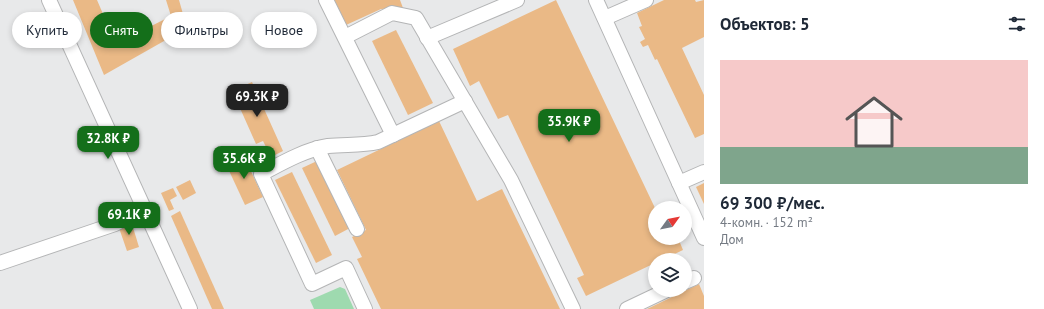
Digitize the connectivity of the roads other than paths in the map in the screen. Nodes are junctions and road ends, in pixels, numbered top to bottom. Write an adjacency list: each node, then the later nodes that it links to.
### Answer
1 (49, 0): 14 (street)
2 (326, 0): 7 (street)
3 (516, 0): 8 (street)
4 (596, 0): 6 (street)
5 (646, 0): 6 (street)
6 (605, 18): 13 (street)
7 (345, 37): 8 (street); 10 (street)
8 (427, 38): 9 (street)
9 (465, 101): 10 (street); 21 (street)
10 (393, 135): 11 (street)
11 (318, 148): 15 (street); 20 (street)
12 (704, 172): 13 (street)
13 (679, 183): 16 (street)
14 (144, 208): 17 (street); 19 (street)
15 (357, 229)
16 (704, 238)
17 (0, 263)
18 (653, 297): 22 (street)
19 (190, 309)
20 (365, 309)
21 (573, 309)
22 (628, 309)

